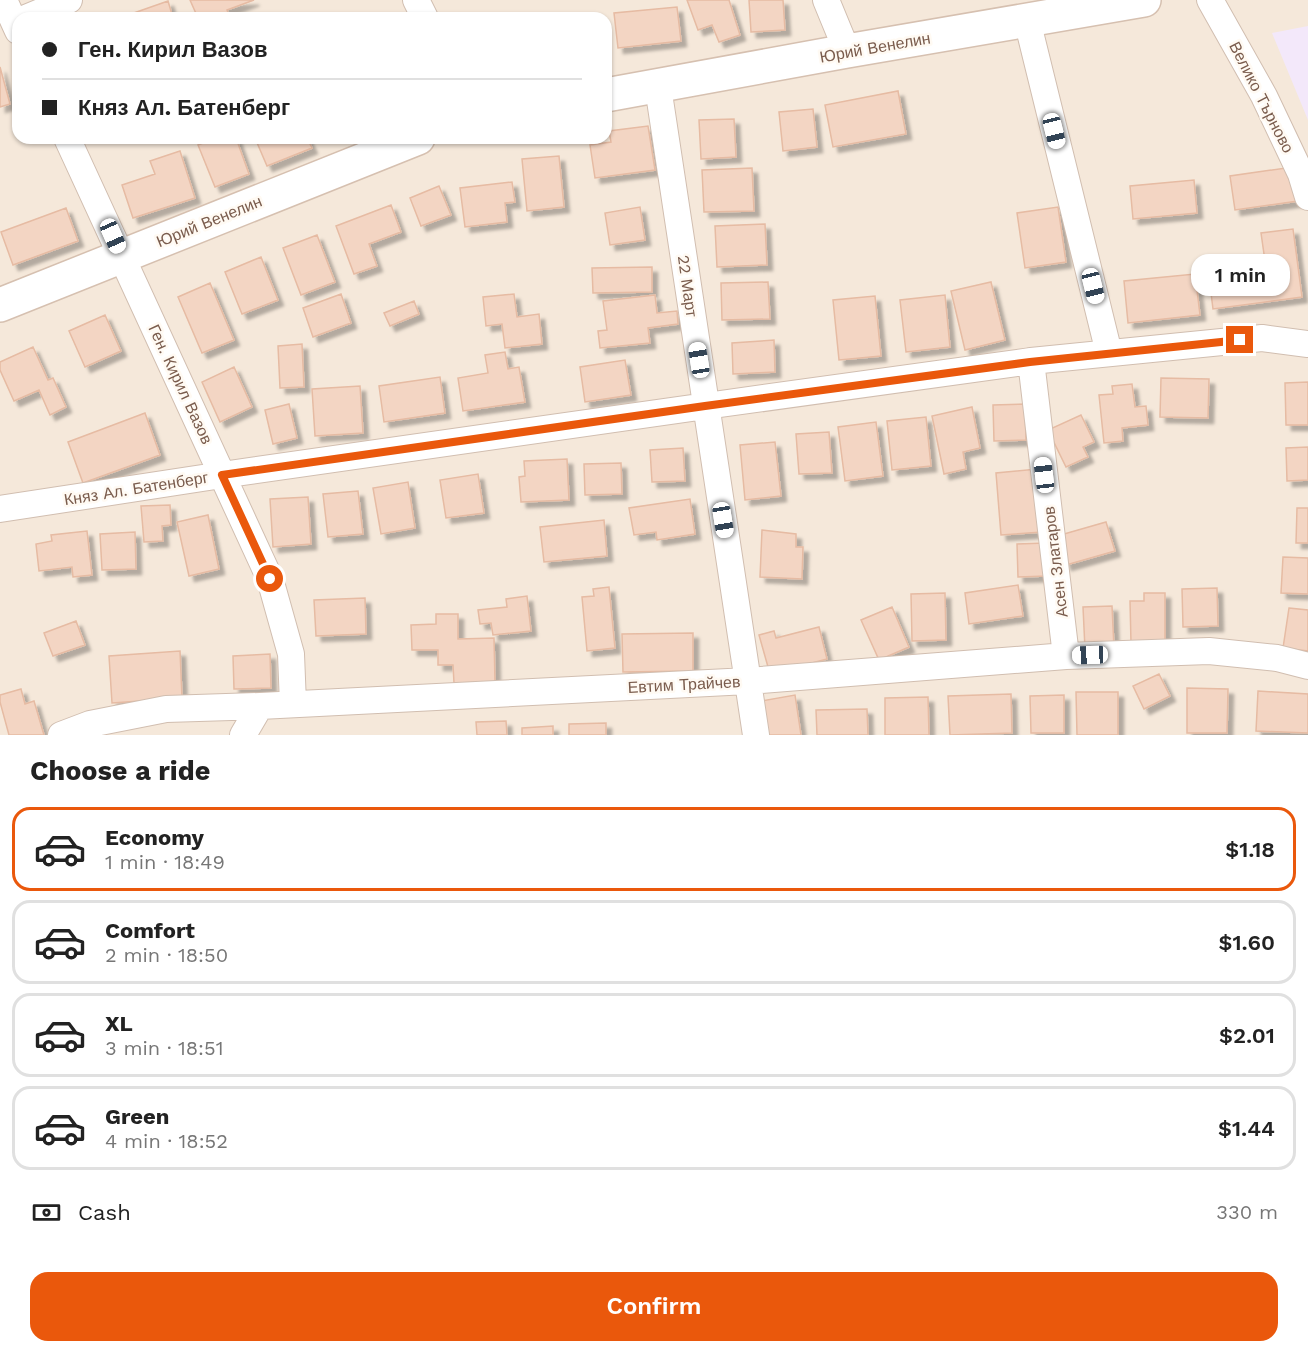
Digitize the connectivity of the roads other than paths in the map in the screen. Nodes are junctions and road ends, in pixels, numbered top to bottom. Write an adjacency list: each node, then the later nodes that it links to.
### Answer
1 (69, 0): 5 (street)
2 (826, 0): 7 (street)
3 (1144, 0): 6 (street, Юрий Венелин)
4 (1210, 0): 12 (street, Велико Търново)
5 (35, 12)
6 (1027, 20): 7 (street, Юрий Венелин); 16 (street)
7 (847, 51): 8 (street, Юрий Венелин)
8 (658, 87): 9 (street, Юрий Венелин); 18 (street, 22 Март)
9 (612, 94)
10 (71, 144): 13 (street, Ген. Кирил Вазов)
11 (403, 144): 13 (street, Юрий Венелин)
12 (1308, 197)
13 (122, 256): 14 (street, Юрий Венелин); 19 (street, Ген. Кирил Вазов)
14 (0, 305)
15 (1308, 344): 16 (street, Княз Ал. Батенберг)
16 (1109, 353): 17 (street, Княз Ал. Батенберг)
17 (1030, 362): 18 (street, Княз Ал. Батенберг); 21 (street, Асен Златаров)
18 (705, 406): 19 (street, Княз Ал. Батенберг); 23 (street, 22 Март)
19 (222, 475): 20 (street, Княз Ал. Батенберг); 24 (street, Ген. Кирил Вазов)
20 (0, 509)
21 (1066, 656): 22 (street, Евтим Трайчев); 23 (street, Евтим Трайчев)
22 (1308, 666)
23 (748, 681): 24 (street, Евтим Трайчев); 28 (street, 22 Март)
24 (293, 705): 25 (street, Евтим Трайчев)
25 (260, 706): 26 (street, Евтим Трайчев); 27 (street)
26 (61, 735)
27 (243, 735)
28 (756, 735)

